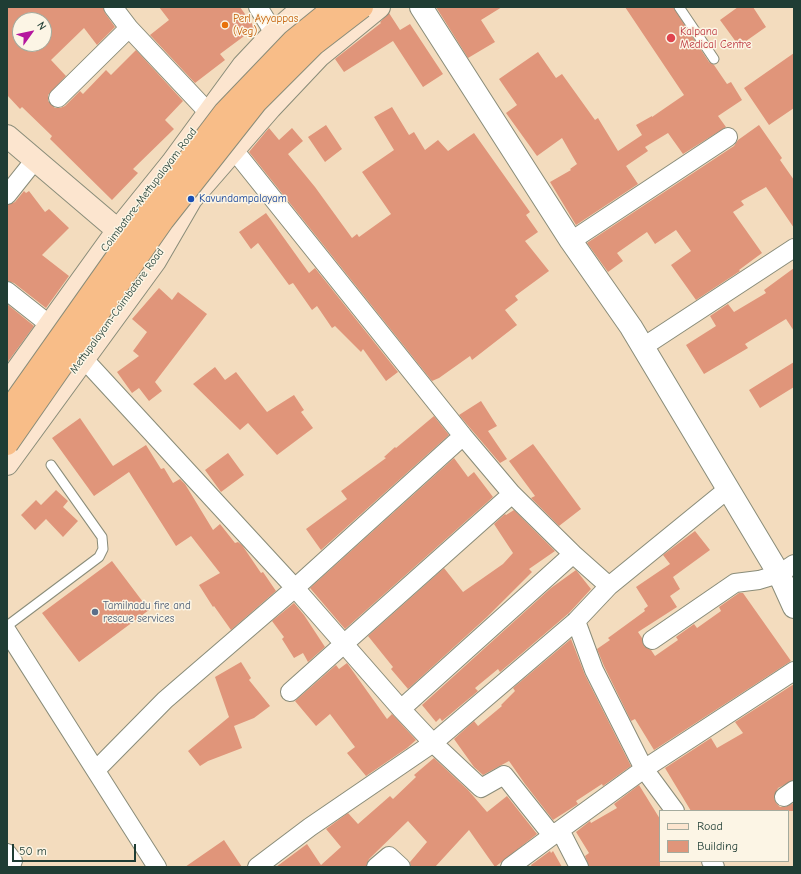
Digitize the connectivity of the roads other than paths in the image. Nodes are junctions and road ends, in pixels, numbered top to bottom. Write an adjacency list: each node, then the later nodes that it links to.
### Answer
1 (114, 7): 9 (street)
2 (258, 7): 10 (street)
3 (304, 7): 10 (main road, Coimbatore-Mettupalayam Road)
4 (335, 7): 28 (highway, bridge)
5 (362, 7): 30 (highway, bridge)
6 (379, 7): 16 (main road, Mettupalayam-Coimbatore Road)
7 (421, 7): 20 (street)
8 (679, 7): 11 (lane)
9 (129, 28): 12 (street); 13 (street)
10 (274, 33): 13 (main road, Coimbatore-Mettupalayam Road)
11 (714, 59)
12 (58, 98)
13 (208, 112): 19 (main road, Coimbatore-Mettupalayam Road)
14 (7, 136): 17 (main road)
15 (728, 137): 20 (street)
16 (234, 150): 22 (main road, Mettupalayam-Coimbatore Road); 29 (street)
17 (34, 161): 18 (street); 19 (main road)
18 (7, 195)
19 (118, 230): 22 (main road); 24 (main road, Coimbatore-Mettupalayam Road)
20 (571, 241): 25 (street)
21 (794, 248): 25 (street)
22 (154, 261): 26 (main road, Mettupalayam-Coimbatore Road)
23 (7, 292): 24 (street)
24 (50, 325): 27 (main road, Coimbatore-Mettupalayam Road)
25 (643, 347): 33 (street)
26 (83, 358): 31 (main road, Mettupalayam-Coimbatore Road); 38 (street)
27 (7, 384)
28 (7, 413)
29 (463, 436): 34 (street); 38 (street)
30 (7, 444)
31 (7, 464)
32 (51, 465): 41 (lane)
33 (728, 489): 36 (street); 37 (street)
34 (512, 494): 35 (street); 44 (street)
35 (573, 554): 37 (street); 47 (street)
36 (787, 569): 39 (street); 43 (street)
37 (609, 586): 40 (street)
38 (295, 588): 44 (street); 50 (street)
39 (794, 607)
40 (576, 621): 48 (street); 49 (street)
41 (7, 626)
42 (7, 631): 50 (street)
43 (652, 640)
44 (344, 643): 46 (street); 47 (street)
45 (794, 671): 49 (street)
46 (290, 692)
47 (401, 709): 48 (street)
48 (433, 743): 52 (street); 54 (street)
49 (644, 769): 51 (street); 52 (street)
50 (96, 770): 53 (street)
51 (674, 810)
52 (556, 832): 57 (street); 58 (street)
53 (157, 867)
54 (257, 867)
55 (376, 867): 56 (street)
56 (401, 867)
57 (510, 867)
58 (579, 867)

